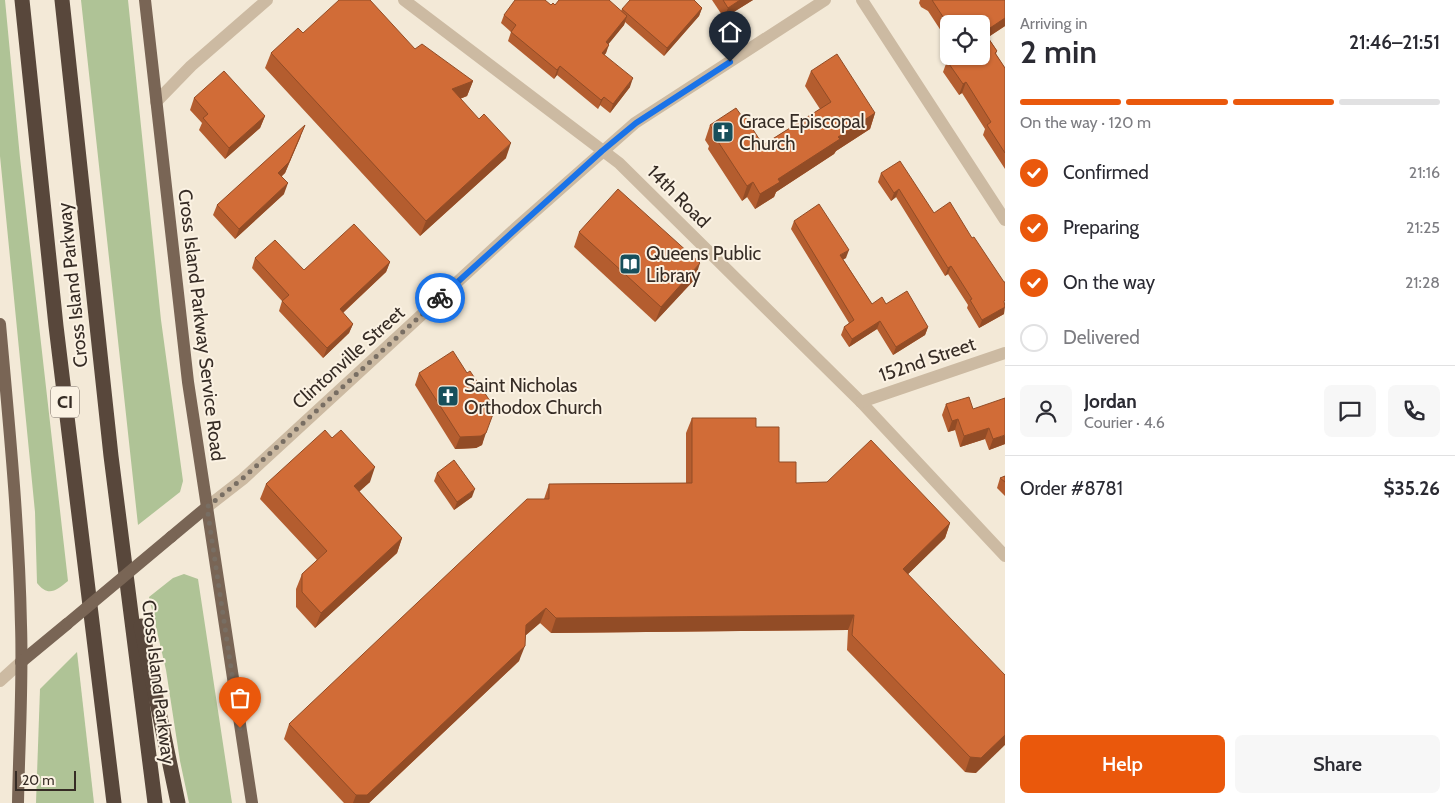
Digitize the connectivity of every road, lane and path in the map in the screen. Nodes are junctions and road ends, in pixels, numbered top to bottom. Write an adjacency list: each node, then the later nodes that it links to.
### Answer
1 (22, 0): 22 (highway, Cross Island Parkway / CI)
2 (62, 0): 17 (highway, Cross Island Parkway / CI)
3 (145, 0): 8 (main road, Cross Island Parkway Service Road)
4 (267, 0): 8 (street)
5 (404, 0): 9 (street, 14th Road)
6 (825, 0): 9 (street, Clintonville Street)
7 (862, 0): 10 (street)
8 (156, 102): 16 (main road, Cross Island Parkway Service Road)
9 (602, 151): 13 (street, 14th Road); 16 (street, Clintonville Street)
10 (1005, 220)
11 (0, 324): 15 (main road)
12 (1005, 353): 13 (street, 152nd Street)
13 (861, 402): 18 (street, 14th Road)
14 (0, 404): 15 (street)
15 (9, 416): 19 (main road)
16 (207, 507): 19 (main road, Clintonville Street, bridge); 25 (main road, Cross Island Parkway Service Road)
17 (119, 524): 23 (highway, Cross Island Parkway / CI); 24 (highway)
18 (1005, 556)
19 (22, 662): 20 (street, Clintonville Street); 21 (main road)
20 (0, 681)
21 (18, 803)
22 (114, 803)
23 (155, 803)
24 (178, 803)
25 (252, 803)

